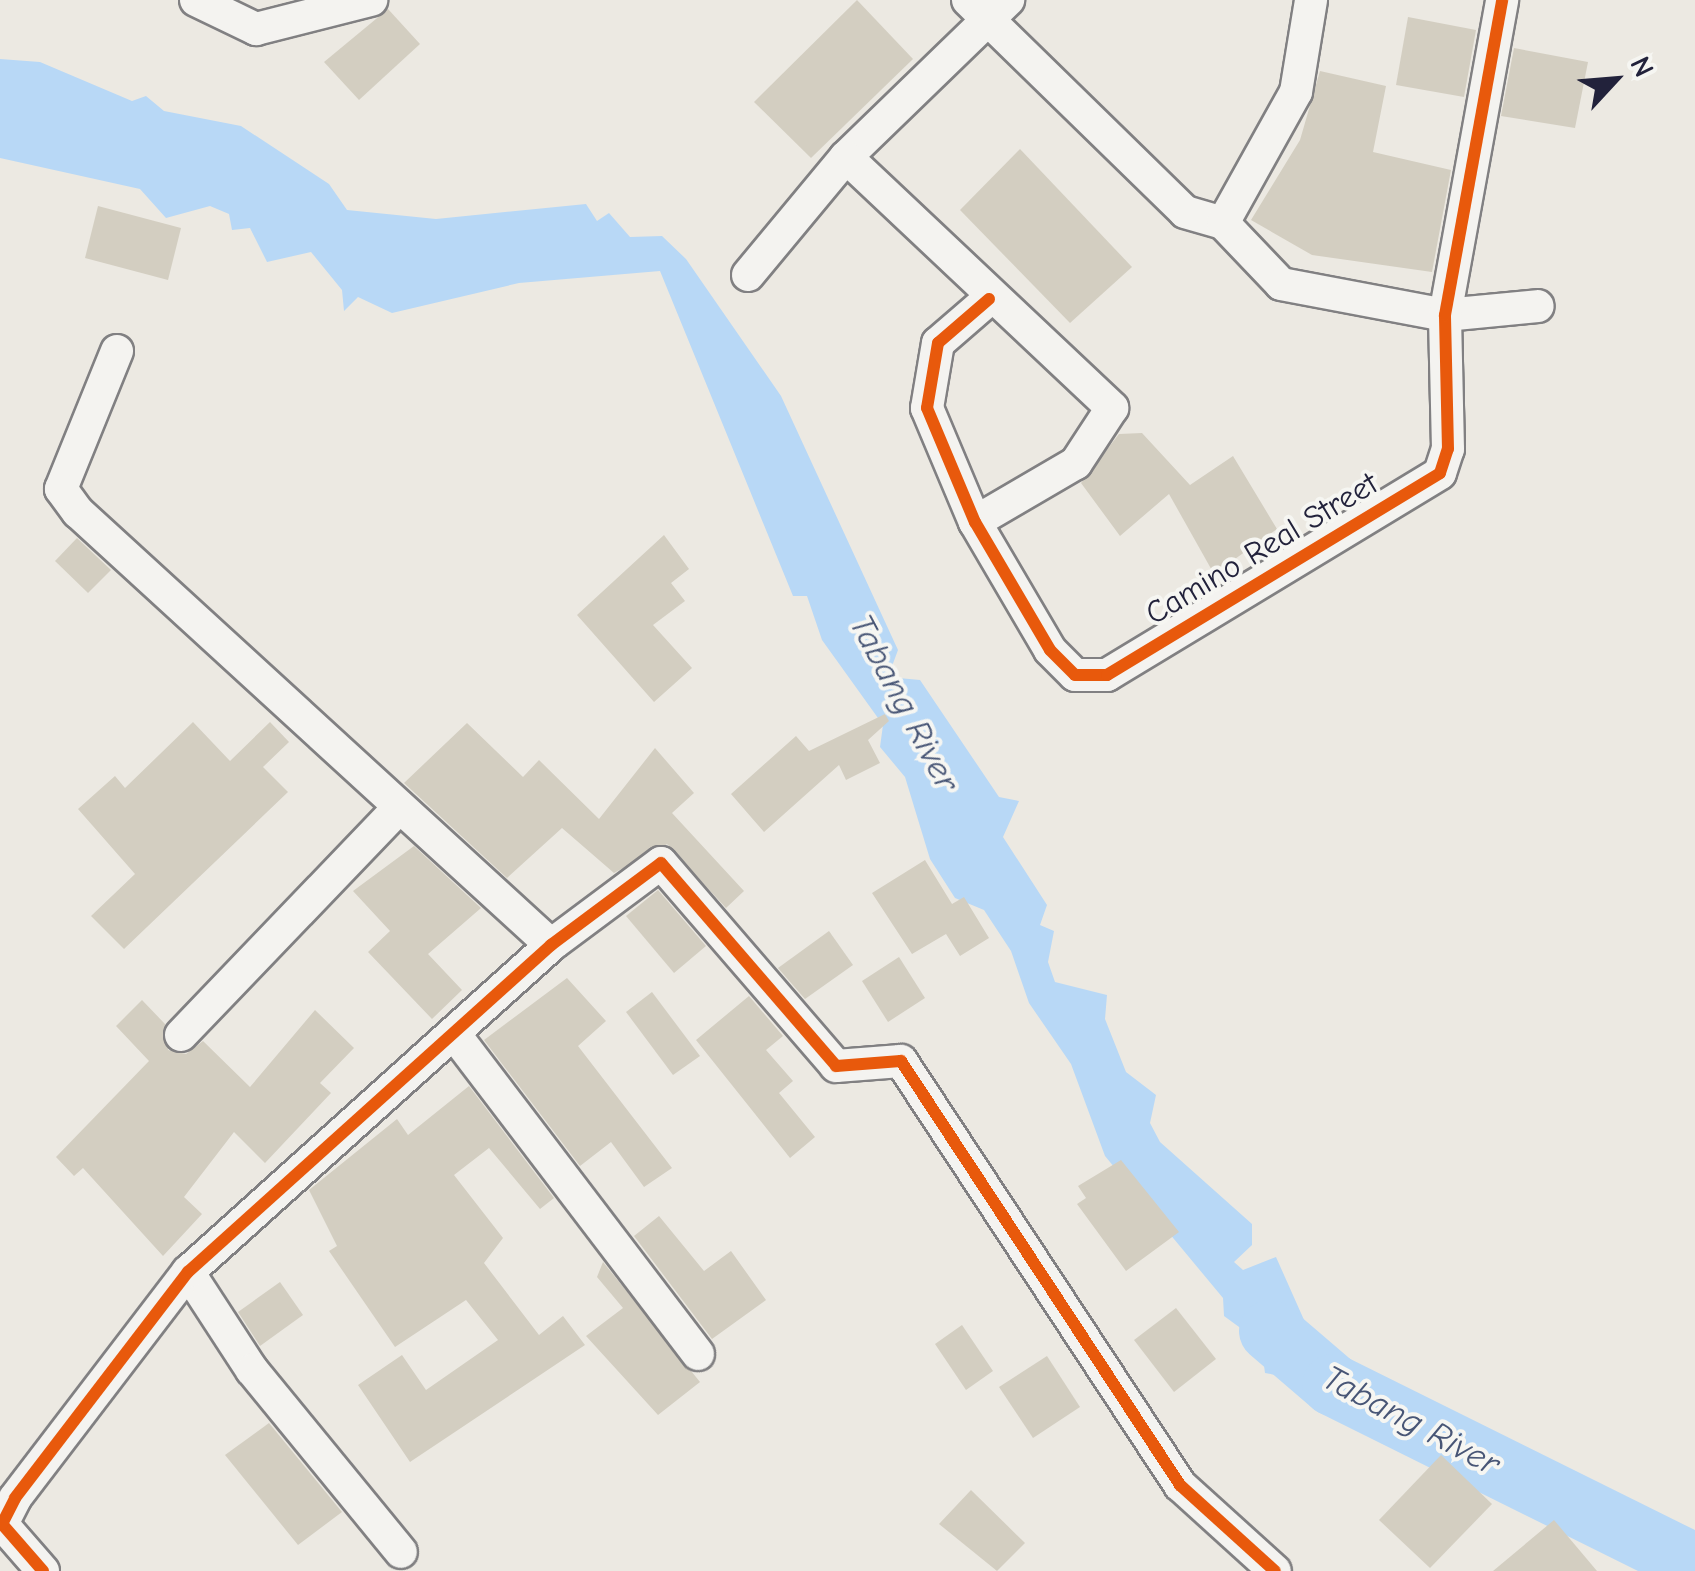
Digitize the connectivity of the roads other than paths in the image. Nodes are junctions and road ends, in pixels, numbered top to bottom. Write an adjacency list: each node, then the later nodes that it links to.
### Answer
1 (196, 0): 2 (street)
2 (371, 0)
3 (1310, 0): 7 (street)
4 (1502, 0): 11 (street, Camino Real Street)
5 (987, 6): 6 (street); 7 (street)
6 (846, 157): 8 (street); 9 (street)
7 (1223, 224): 11 (street)
8 (748, 274)
9 (989, 298): 13 (street, Camino Real Street); 13 (street)
10 (1538, 306): 11 (street)
11 (1444, 314): 13 (street, Camino Real Street)
12 (117, 352): 14 (street)
13 (975, 522)
14 (400, 807): 15 (street); 16 (street)
15 (551, 945): 17 (street); 23 (street)
16 (181, 1034)
17 (455, 1035): 18 (street); 19 (street)
18 (188, 1272): 20 (street); 21 (street)
19 (698, 1354)
20 (1, 1524): 22 (street)
21 (401, 1552)
22 (43, 1571)
23 (1276, 1571)

